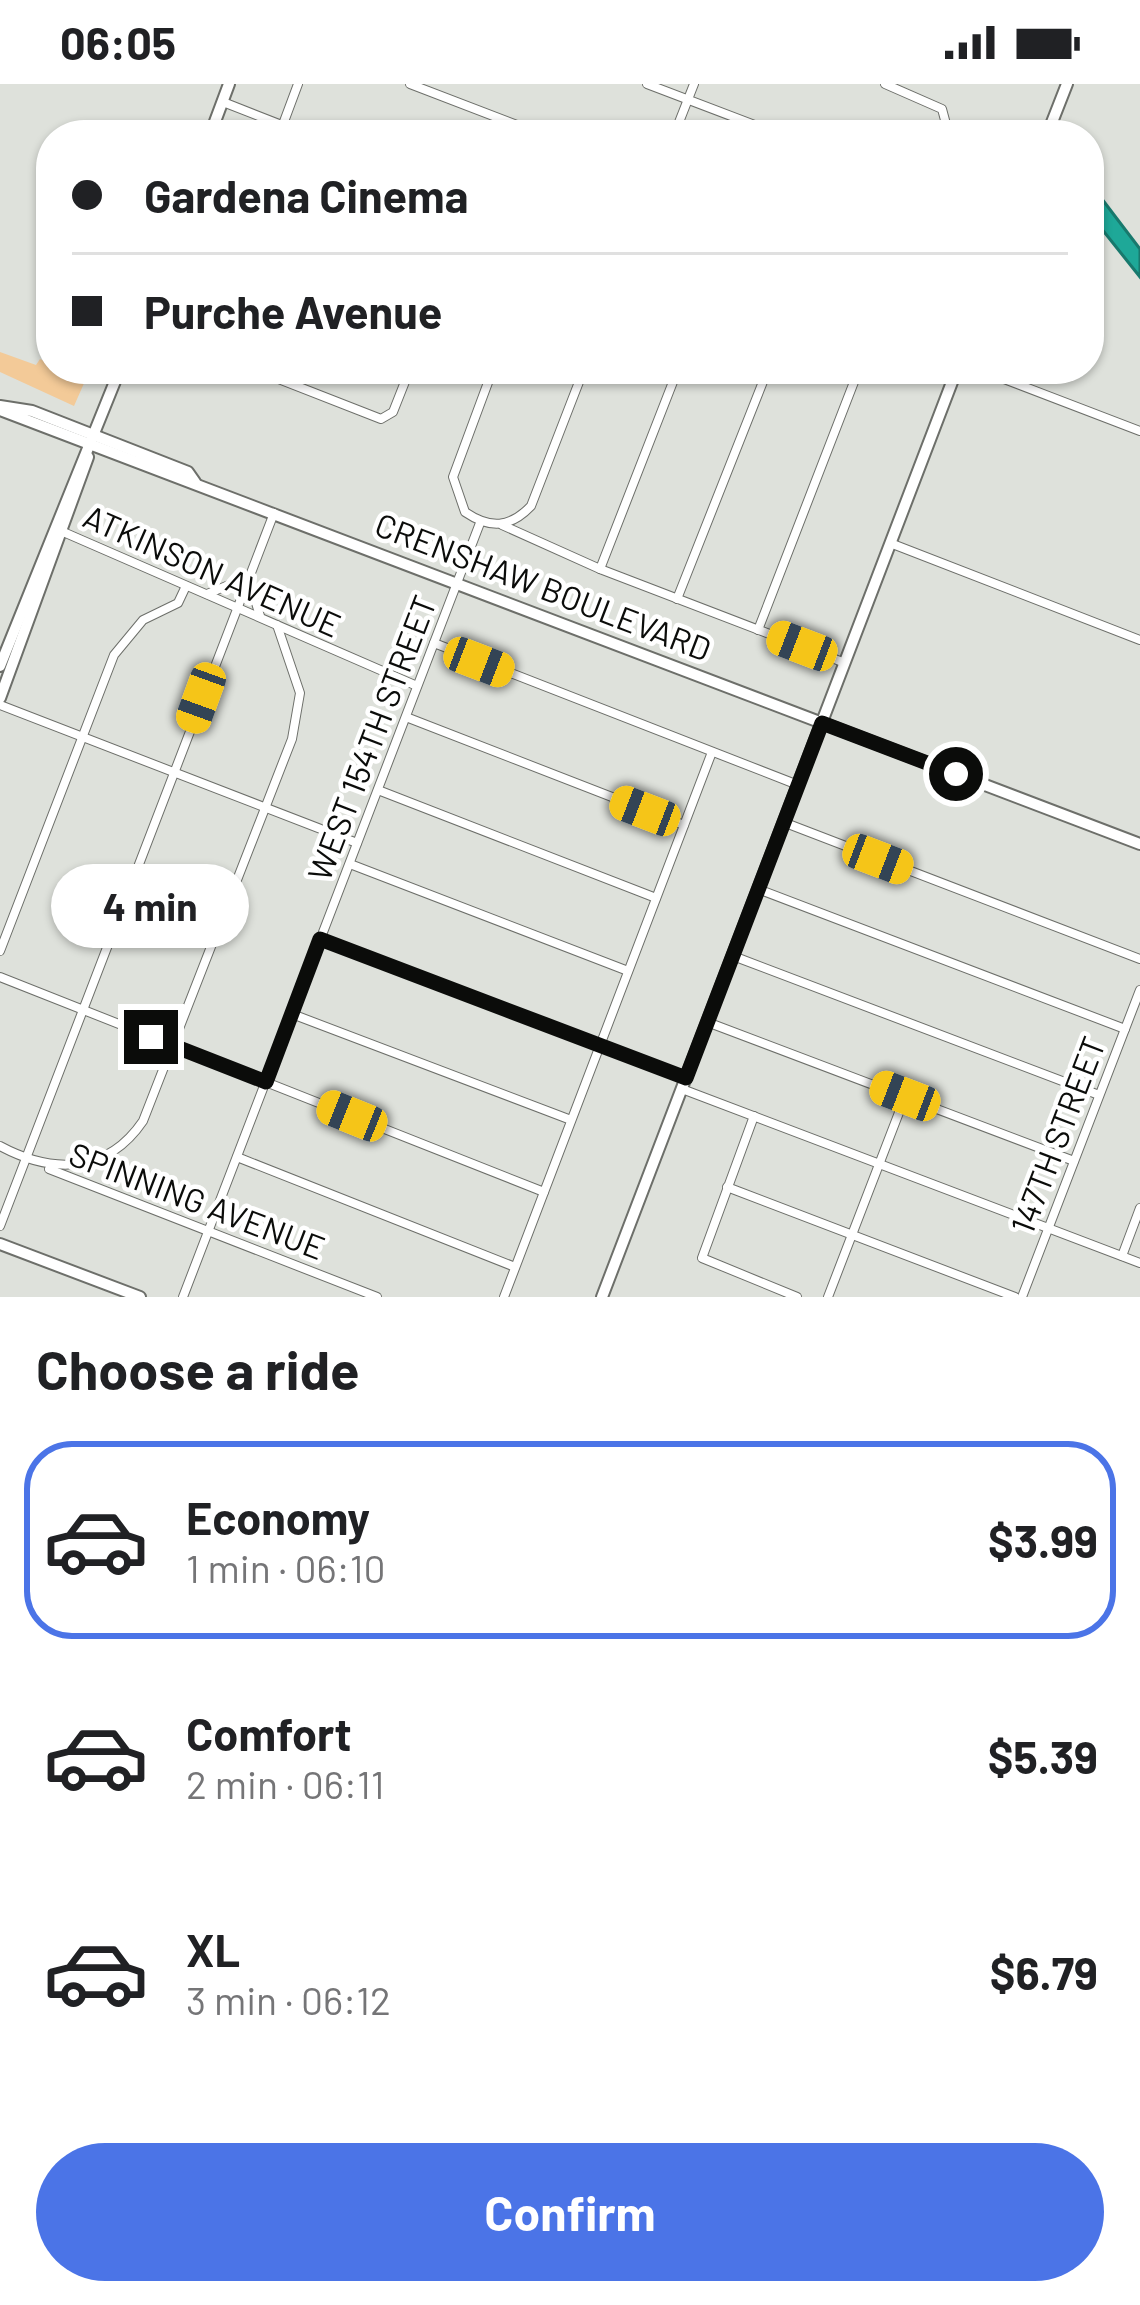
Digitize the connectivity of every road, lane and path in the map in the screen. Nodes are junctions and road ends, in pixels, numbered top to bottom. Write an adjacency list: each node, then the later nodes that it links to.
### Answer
1 (230, 84): 9 (main road)
2 (298, 84): 12 (street)
3 (410, 84): 13 (street)
4 (647, 84): 8 (street)
5 (694, 84): 8 (street)
6 (886, 84): 16 (street)
7 (1066, 84): 17 (main road)
8 (688, 100): 14 (street); 15 (street)
9 (223, 102): 10 (main road); 11 (street)
10 (216, 120)
11 (260, 120)
12 (285, 120)
13 (504, 120)
14 (680, 120)
15 (741, 120)
16 (949, 120)
17 (1052, 120)
18 (114, 384): 30 (main road)
19 (291, 384): 20 (street)
20 (404, 384)
21 (487, 384): 32 (street)
22 (578, 384): 33 (street)
23 (672, 384): 36 (street)
24 (762, 384): 41 (street)
25 (854, 384): 46 (street)
26 (951, 384): 35 (main road)
27 (1017, 384): 29 (street)
28 (0, 408): 30 (main road, CRENSHAW BOULEVARD)
29 (1140, 431)
30 (92, 442): 31 (main road, CRENSHAW BOULEVARD); 34 (main road)
31 (274, 513): 37 (street); 38 (main road, CRENSHAW BOULEVARD)
32 (480, 523): 33 (street); 38 (street, WEST 154TH STREET)
33 (502, 525): 36 (street)
34 (59, 531): 39 (street, ATKINSON AVENUE); 50 (main road); 52 (main road)
35 (890, 543): 47 (street); 49 (main road)
36 (600, 569): 41 (street)
37 (248, 577): 40 (street); 42 (street); 43 (street)
38 (457, 583): 48 (street, WEST 154TH STREET); 54 (main road, CRENSHAW BOULEVARD)
39 (186, 586): 40 (street, ATKINSON AVENUE); 55 (street)
40 (210, 596): 42 (street, ATKINSON AVENUE); 44 (street)
41 (677, 599): 46 (street)
42 (236, 606): 43 (street, ATKINSON AVENUE); 44 (street)
43 (261, 617): 45 (street, ATKINSON AVENUE)
44 (229, 624): 57 (street)
45 (277, 625): 51 (street, ATKINSON AVENUE); 60 (street)
46 (758, 630): 49 (street)
47 (1140, 640)
48 (434, 644): 51 (street, WEST 154TH STREET); 56 (street)
49 (844, 663): 54 (main road)
50 (0, 666)
51 (417, 686): 53 (street, WEST 154TH STREET)
52 (0, 701): 55 (street)
53 (405, 717): 59 (street, WEST 154TH STREET); 62 (street)
54 (822, 723): 58 (main road); 64 (main road, CRENSHAW BOULEVARD)
55 (81, 736): 57 (street); 69 (street)
56 (712, 752): 58 (street); 62 (street)
57 (174, 772): 60 (street); 75 (street)
58 (798, 785): 61 (main road)
59 (377, 790): 63 (street, WEST 154TH STREET); 67 (street)
60 (265, 807): 63 (street); 79 (street)
61 (783, 822): 66 (main road); 71 (street)
62 (684, 826): 67 (street)
63 (357, 843): 65 (street, WEST 154TH STREET)
64 (1140, 844)
65 (349, 864): 68 (street, WEST 154TH STREET); 72 (street)
66 (758, 889): 70 (main road); 78 (street)
67 (656, 898): 72 (street)
68 (320, 939): 76 (street, WEST 154TH STREET); 80 (street)
69 (0, 951)
70 (733, 956): 77 (main road); 83 (street)
71 (1140, 959)
72 (628, 971): 80 (street)
73 (0, 977): 75 (street)
74 (1140, 990): 78 (street, 147TH STREET)
75 (82, 1010): 79 (street); 89 (street)
76 (292, 1013): 81 (street, WEST 154TH STREET); 86 (street)
77 (707, 1022): 82 (main road); 84 (street)
78 (1125, 1029): 83 (street, 147TH STREET)
79 (174, 1046): 81 (street); 91 (street)
80 (600, 1046): 82 (street); 86 (street)
81 (266, 1082): 88 (street, WEST 154TH STREET); 95 (street)
82 (684, 1083): 85 (street); 109 (main road)
83 (1099, 1095): 90 (street, 147TH STREET)
84 (905, 1096): 90 (street); 92 (street)
85 (754, 1116): 92 (street); 93 (street)
86 (572, 1120): 95 (street)
87 (0, 1148): 89 (street, SPINNING AVENUE)
88 (237, 1157): 99 (street, WEST 154TH STREET); 104 (street)
89 (25, 1159): 91 (street); 94 (street, SPINNING AVENUE); 97 (street)
90 (1074, 1161): 98 (street, 147TH STREET)
91 (92, 1162): 94 (street)
92 (879, 1164): 98 (street); 100 (street)
93 (727, 1186): 100 (street); 110 (street)
94 (101, 1188): 99 (street, SPINNING AVENUE)
95 (544, 1192): 104 (street)
96 (1140, 1208): 102 (street)
97 (0, 1226)
98 (1048, 1228): 102 (street); 112 (street, 147TH STREET)
99 (209, 1230): 106 (street, WEST 154TH STREET); 107 (street, SPINNING AVENUE)
100 (852, 1234): 111 (street); 112 (street)
101 (0, 1244): 105 (main road)
102 (1121, 1256): 103 (street)
103 (1140, 1263)
104 (515, 1267): 108 (street)
105 (140, 1297)
106 (183, 1297)
107 (377, 1297)
108 (504, 1297)
109 (602, 1297)
110 (797, 1297)
111 (828, 1297)
112 (1018, 1297)

